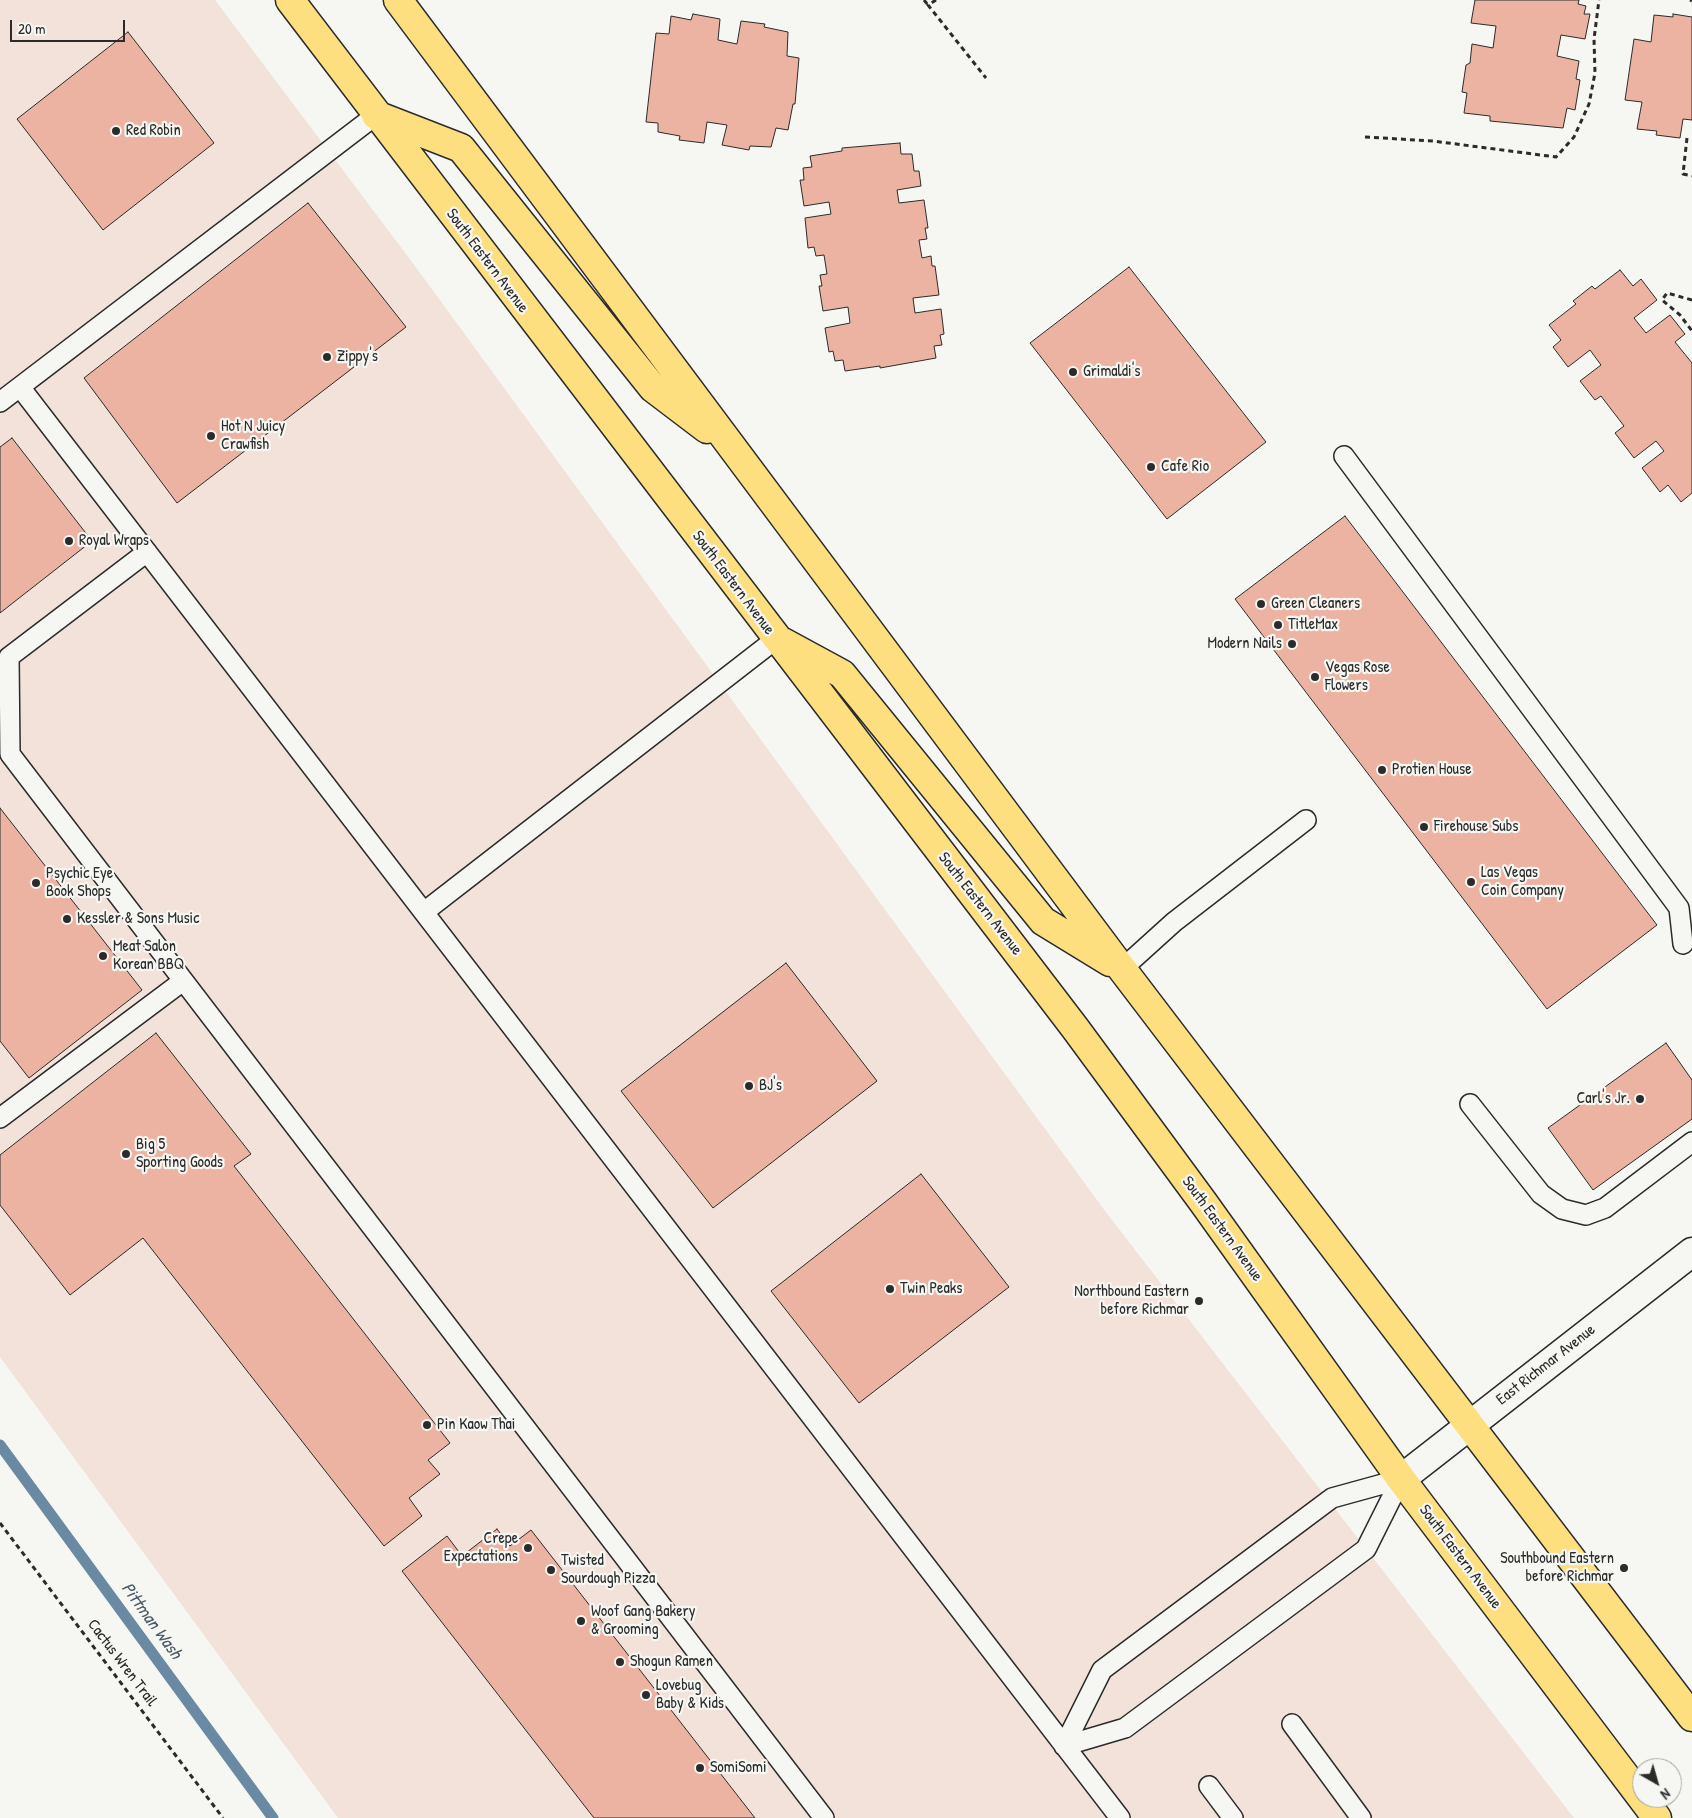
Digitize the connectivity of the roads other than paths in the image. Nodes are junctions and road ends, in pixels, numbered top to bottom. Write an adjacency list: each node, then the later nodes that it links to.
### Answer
1 (290, 0): 3 (main road, South Eastern Avenue)
2 (398, 0): 6 (main road)
3 (376, 116): 4 (lane); 6 (main road); 9 (main road, South Eastern Avenue)
4 (20, 387): 5 (lane); 8 (lane)
5 (0, 402)
6 (732, 447): 13 (main road)
7 (1344, 456): 12 (lane)
8 (147, 552): 11 (lane); 14 (lane)
9 (776, 639): 11 (lane); 13 (main road); 20 (main road, South Eastern Avenue)
10 (1306, 820): 13 (lane)
11 (424, 912): 23 (lane)
12 (1683, 944)
13 (1122, 970): 19 (main road)
14 (183, 981): 16 (lane); 25 (lane)
15 (1470, 1104): 17 (lane)
16 (0, 1118)
17 (1692, 1142)
18 (1692, 1252): 19 (street, East Richmar Avenue)
19 (1469, 1425): 20 (street, East Richmar Avenue); 21 (main road)
20 (1401, 1479): 23 (lane); 23 (lane); 29 (main road, South Eastern Avenue)
21 (1692, 1717)
22 (1292, 1724): 28 (lane)
23 (1064, 1746): 26 (lane)
24 (1209, 1786): 27 (lane)
25 (824, 1818)
26 (1120, 1818)
27 (1234, 1818)
28 (1361, 1818)
29 (1657, 1818)

